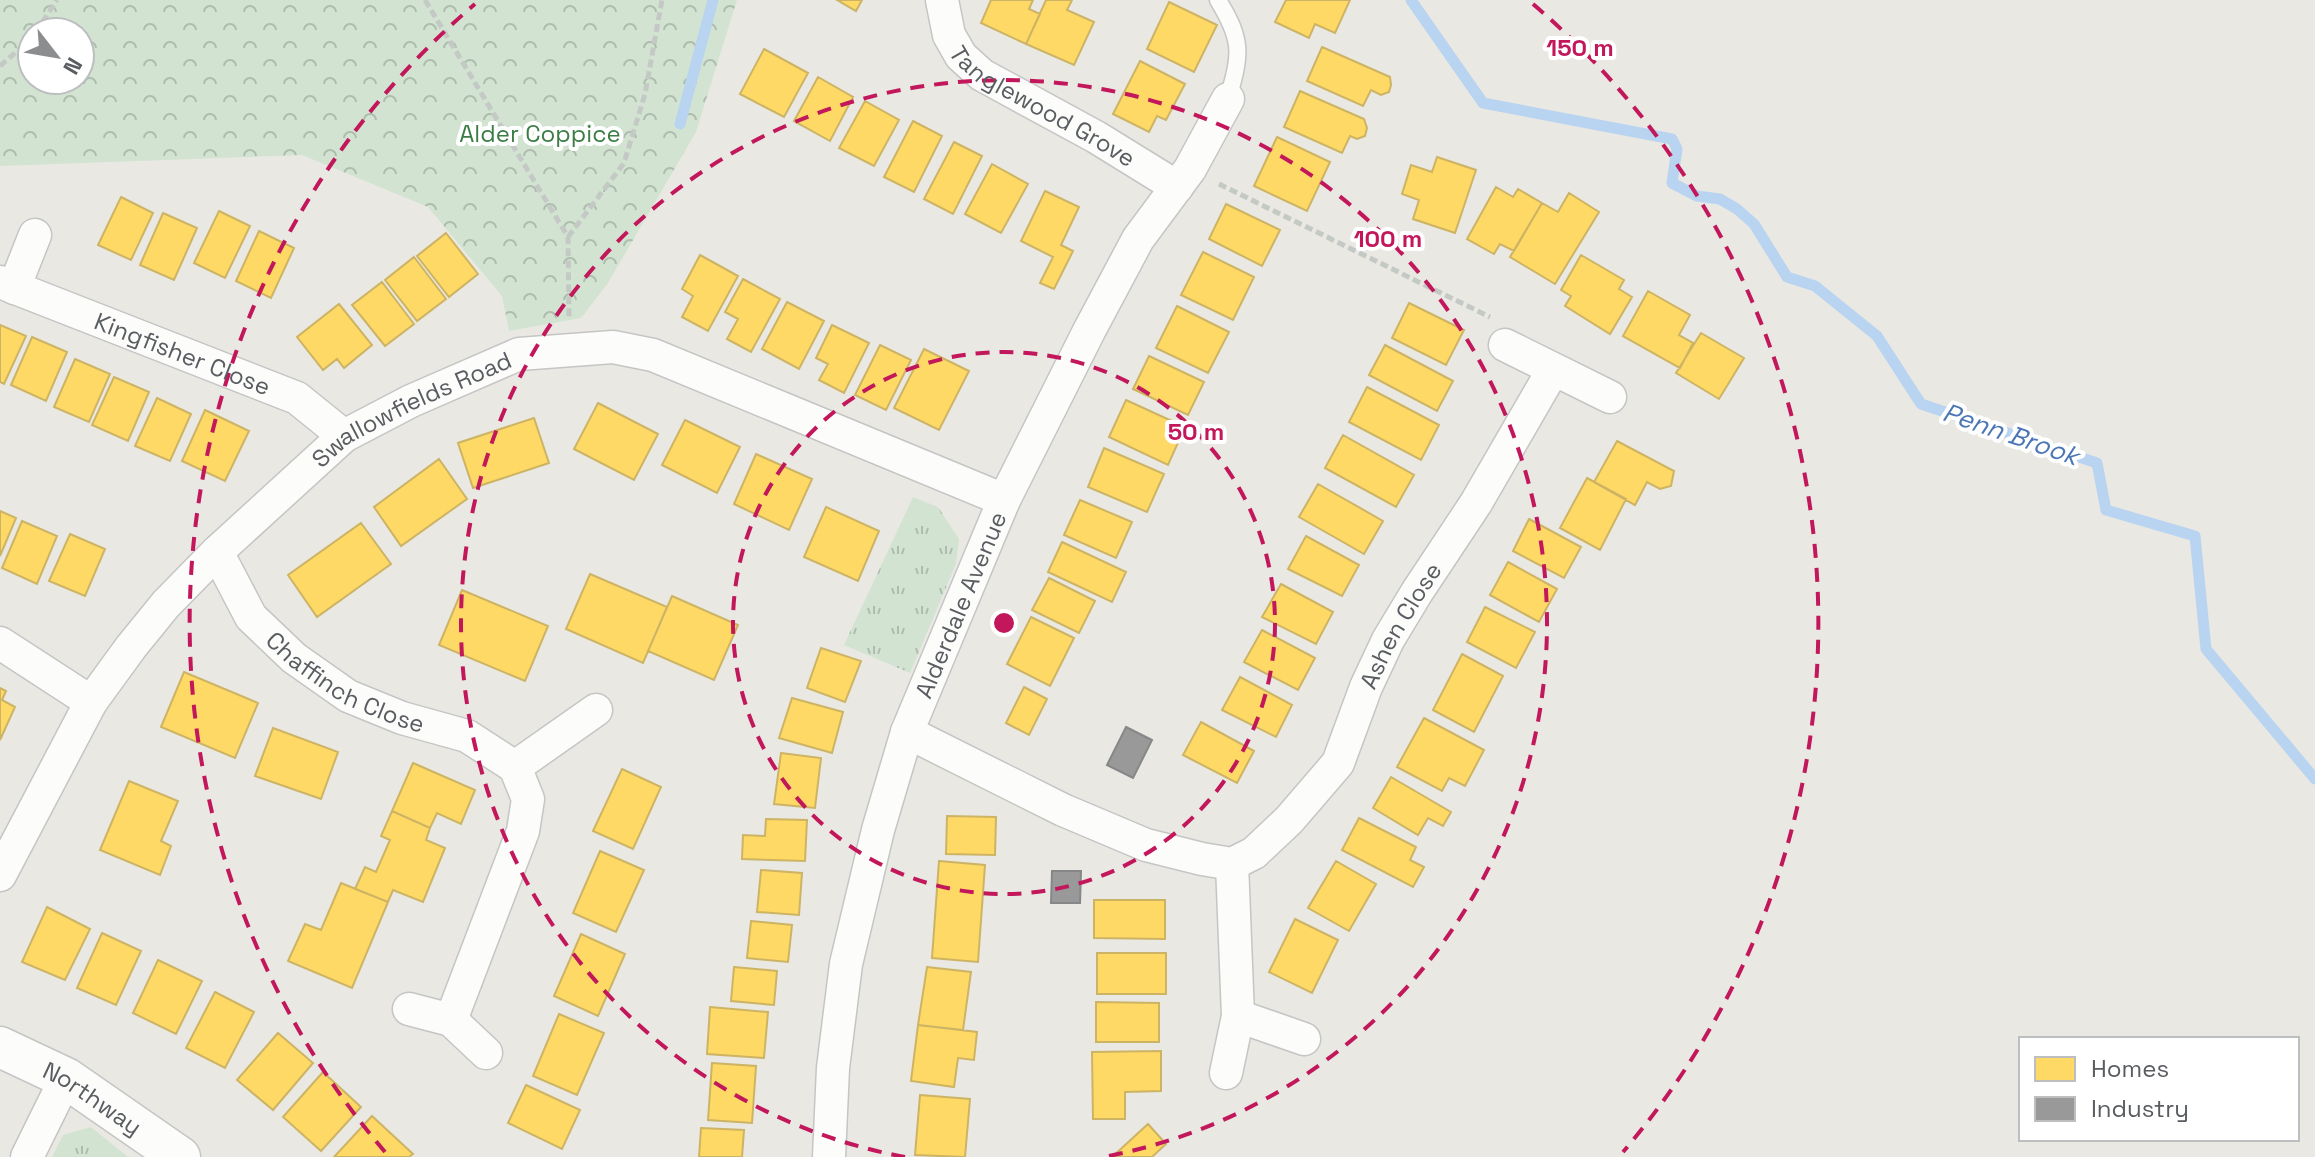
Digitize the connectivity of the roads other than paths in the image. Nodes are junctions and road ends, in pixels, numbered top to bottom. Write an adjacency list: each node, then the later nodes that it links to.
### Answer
1 (942, 0): 4 (street, Tanglewood Grove)
2 (1218, 0): 3 (lane)
3 (1228, 99): 4 (street, Alderdale Avenue)
4 (1183, 178): 11 (street, Alderdale Avenue)
5 (35, 235): 6 (street, Kingfisher Close)
6 (7, 285): 10 (street, Kingfisher Close)
7 (1505, 345): 8 (street)
8 (1553, 370): 9 (street); 18 (street, Ashen Close)
9 (1610, 397)
10 (344, 436): 11 (street, Swallowfields Road); 12 (street, Swallowfields Road)
11 (1004, 500): 16 (street, Alderdale Avenue)
12 (217, 552): 14 (street, Swallowfields Road); 17 (street, Chaffinch Close)
13 (0, 643): 14 (street)
14 (91, 702): 19 (street, Swallowfields Road)
15 (596, 710): 17 (street)
16 (907, 732): 18 (street); 30 (street, Alderdale Avenue)
17 (515, 767): 22 (street)
18 (1232, 864): 21 (street)
19 (0, 875)
20 (409, 1009): 22 (street)
21 (1238, 1016): 23 (street); 26 (street)
22 (451, 1020): 25 (street)
23 (1304, 1039)
24 (0, 1047): 27 (street, Northway)
25 (486, 1053)
26 (1226, 1073)
27 (66, 1078): 28 (street); 29 (street, Northway)
28 (27, 1157)
29 (180, 1157)
30 (829, 1157)

